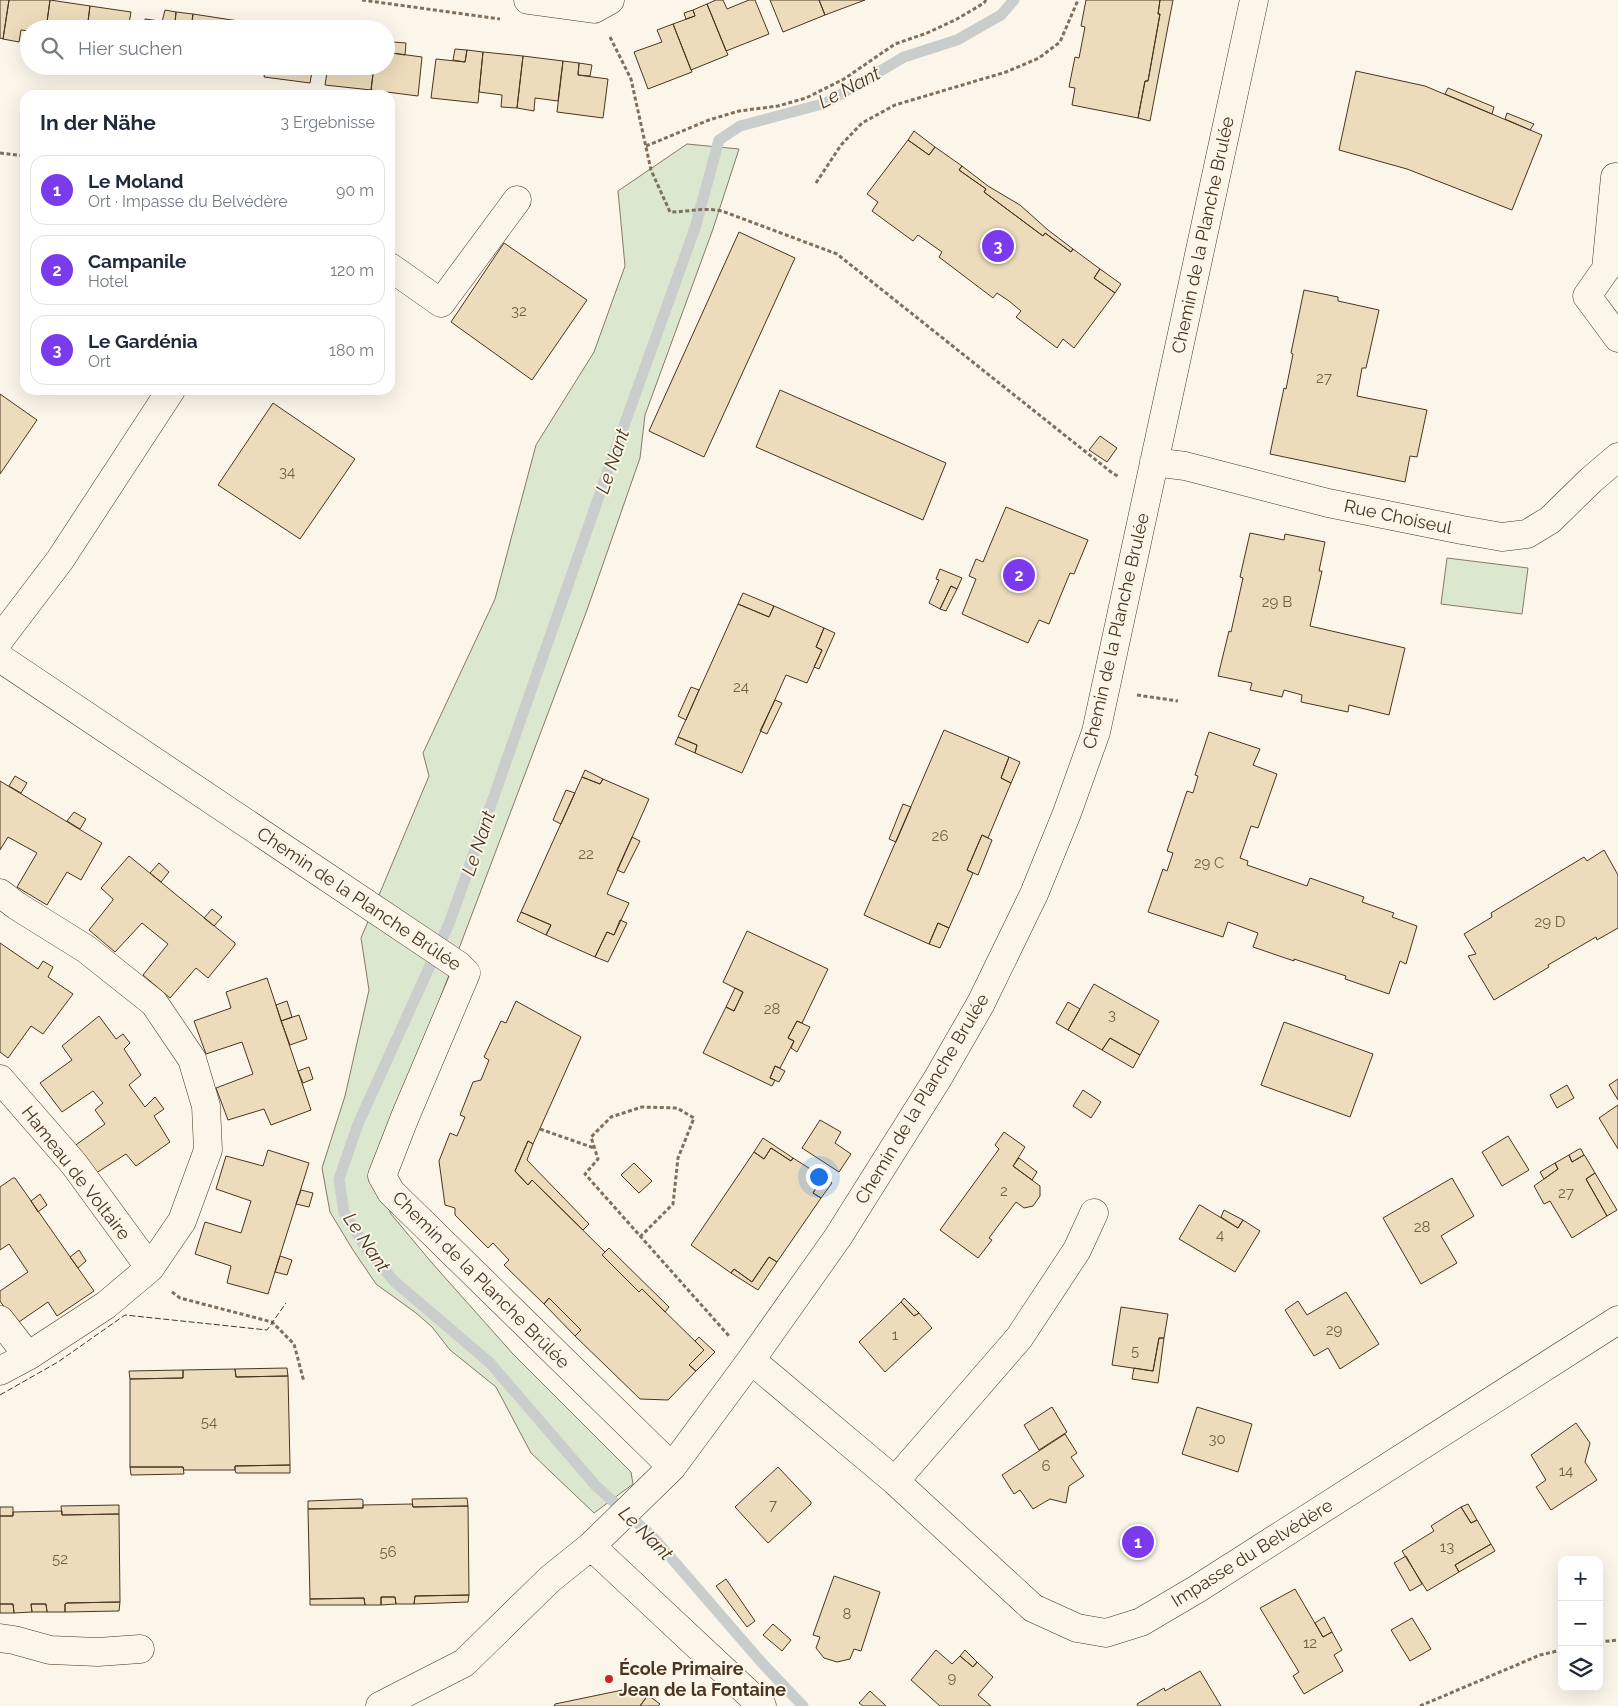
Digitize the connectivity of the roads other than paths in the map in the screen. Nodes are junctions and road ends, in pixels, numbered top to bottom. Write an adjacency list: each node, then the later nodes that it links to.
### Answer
1 (528, 0): 3 (street)
2 (1254, 0): 11 (street, Chemin de la Planche Brulée)
3 (602, 4)
4 (1617, 175): 6 (street)
5 (517, 200): 7 (street)
6 (1614, 266): 8 (street)
7 (395, 270)
8 (1618, 337)
9 (169, 395): 12 (street)
10 (1618, 457): 11 (street, Rue Choiseul)
11 (1154, 462): 21 (street, Chemin de la Planche Brulée)
12 (0, 639)
13 (0, 658): 23 (street, Chemin de la Planche Brûlée)
14 (0, 893): 17 (street)
15 (0, 1079): 17 (street, Hameau de Voltaire)
16 (1094, 1213): 24 (street)
17 (150, 1268): 20 (street)
18 (0, 1320): 20 (street)
19 (1618, 1320): 24 (street, Impasse du Belvédère)
20 (28, 1356): 22 (street)
21 (751, 1360): 23 (street, Chemin de la Planche Brulée); 24 (street, Impasse du Belvédère)
22 (0, 1371)
23 (672, 1467): 25 (street, Chemin de la Planche Brulée)
24 (895, 1481)
25 (600, 1537): 28 (street, Chemin de la Planche Brulée); 30 (street)
26 (0, 1638): 27 (street)
27 (140, 1650)
28 (404, 1700): 29 (street, Chemin de la Planche Brulée)
29 (380, 1706)
30 (762, 1706)

